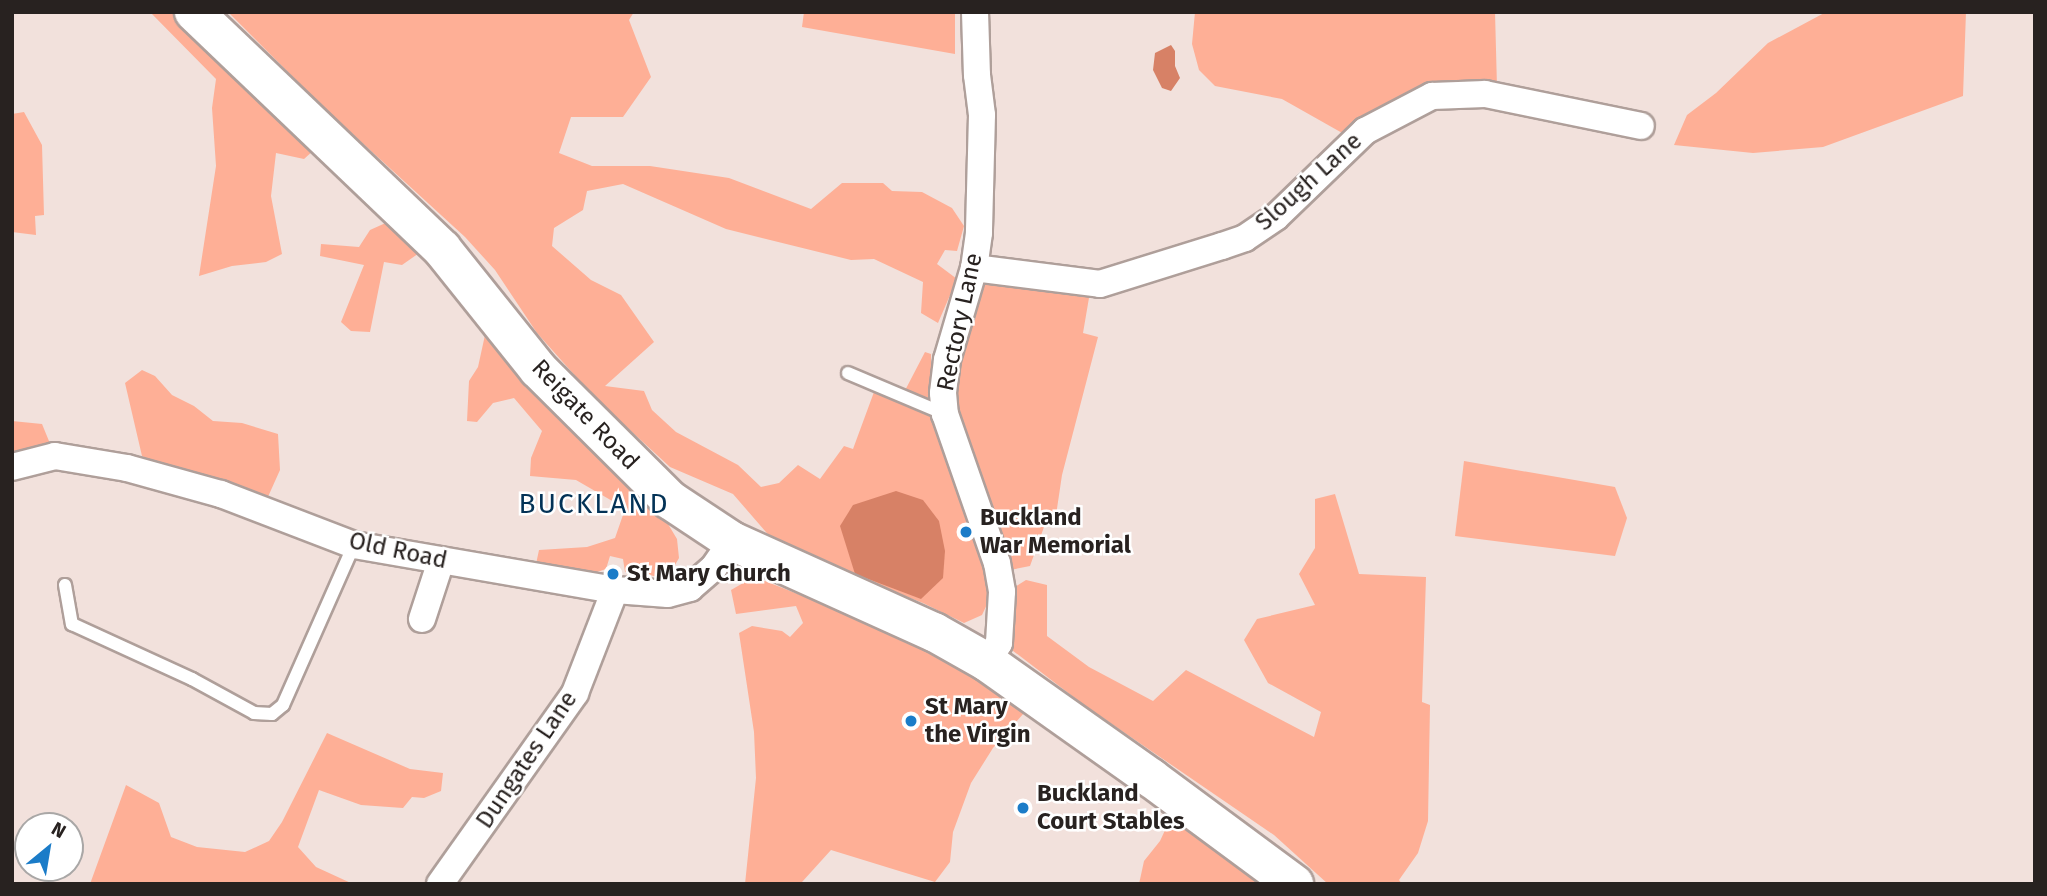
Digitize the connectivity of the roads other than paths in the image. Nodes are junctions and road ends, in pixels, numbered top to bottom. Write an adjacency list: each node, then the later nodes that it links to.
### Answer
1 (194, 12): 8 (main road, Reigate Road)
2 (975, 12): 4 (street, Rectory Lane)
3 (1640, 126): 4 (street, Slough Lane)
4 (974, 268): 6 (street, Rectory Lane)
5 (848, 373): 6 (lane)
6 (945, 414): 14 (street, Rectory Lane)
7 (12, 467): 9 (street, Old Road)
8 (732, 541): 12 (street, Old Road); 14 (main road, Reigate Road)
9 (354, 545): 10 (street, Old Road); 11 (lane)
10 (441, 561): 12 (street, Old Road); 13 (street)
11 (65, 585)
12 (615, 590): 15 (street, Dungates Lane)
13 (422, 620)
14 (986, 662): 16 (main road, Reigate Road)
15 (440, 884)
16 (1294, 884)

